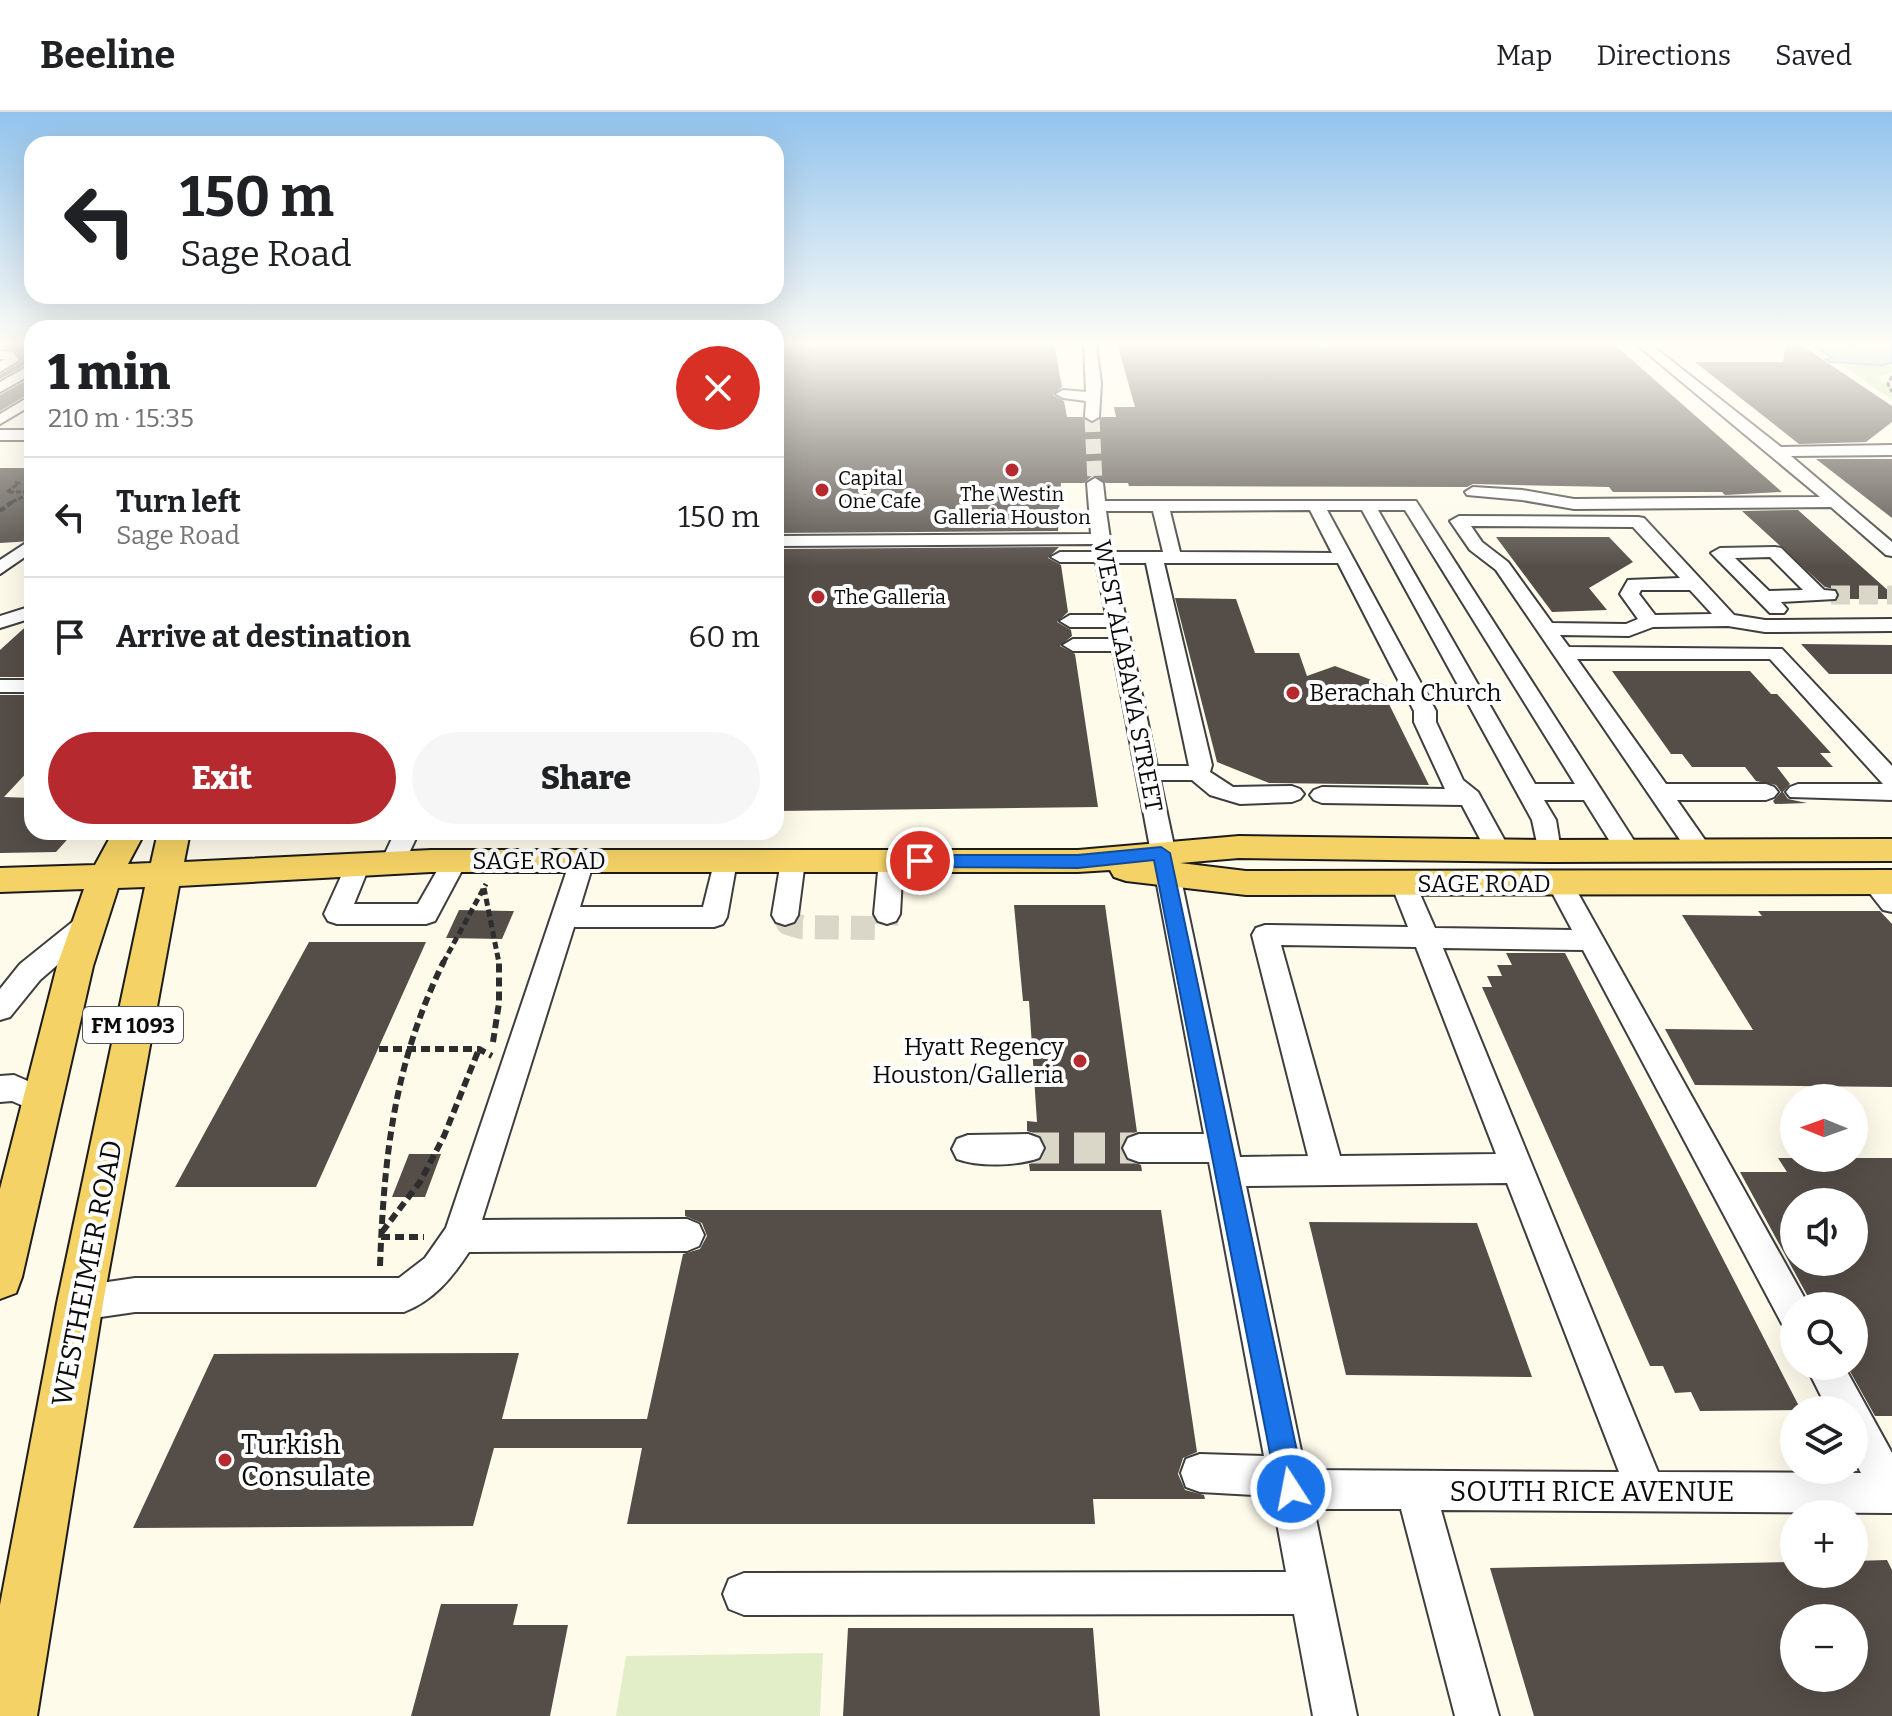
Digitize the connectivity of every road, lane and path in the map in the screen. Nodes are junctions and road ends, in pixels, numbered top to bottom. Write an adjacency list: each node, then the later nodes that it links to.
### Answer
1 (1734, 418): 5 (street)
2 (0, 435): 3 (street)
3 (24, 435)
4 (1892, 450): 5 (street)
5 (1777, 452): 11 (street)
6 (15, 483): 9 (path)
7 (1095, 483): 15 (street, WEST ALABAMA STREET)
8 (1473, 492): 11 (street)
9 (24, 493)
10 (24, 495): 16 (path)
11 (1837, 502): 21 (street)
12 (1160, 505): 13 (street); 15 (street); 23 (street)
13 (1316, 505): 14 (street); 24 (street)
14 (1367, 505): 45 (street); 46 (street)
15 (1096, 506): 19 (street, WEST ALABAMA STREET)
16 (0, 511)
17 (784, 533): 19 (street)
18 (784, 541): 19 (street)
19 (1102, 542): 22 (street); 23 (street); 31 (street, WEST ALABAMA STREET)
20 (24, 550): 25 (street)
21 (1892, 551)
22 (1060, 557)
23 (1163, 558): 24 (street); 43 (street)
24 (1344, 558): 53 (street)
25 (0, 569)
26 (1694, 584): 29 (street); 32 (street); 36 (street)
27 (1764, 597): 27 (street); 35 (street)
28 (24, 614): 33 (street)
29 (1728, 620): 32 (street); 35 (street)
30 (1070, 621): 31 (street)
31 (1117, 621): 38 (street, WEST ALABAMA STREET)
32 (1650, 621): 36 (street)
33 (0, 622)
34 (1892, 625): 35 (street)
35 (1793, 626)
36 (1546, 629): 39 (street)
37 (1073, 645): 38 (street)
38 (1122, 645): 42 (street, WEST ALABAMA STREET)
39 (1562, 653): 44 (street); 47 (street)
40 (0, 686): 41 (street)
41 (24, 686)
42 (1146, 773): 43 (street); 68 (street, WEST ALABAMA STREET)
43 (1198, 773): 51 (street)
44 (1892, 780)
45 (1528, 792): 46 (street); 61 (street)
46 (1591, 792): 58 (street)
47 (1660, 792): 48 (street); 59 (street)
48 (1766, 792)
49 (1798, 792): 50 (street)
50 (1892, 792)
51 (1292, 794)
52 (1322, 795): 53 (street)
53 (1470, 797): 57 (street)
54 (125, 840): 72 (main road, FM 1093)
55 (172, 840): 71 (main road, WESTHEIMER ROAD / FM 1093)
56 (403, 840): 67 (street)
57 (1498, 850): 61 (main road, SAGE ROAD); 68 (main road, SAGE ROAD)
58 (1628, 850): 59 (main road, SAGE ROAD); 61 (main road, SAGE ROAD)
59 (1700, 850): 60 (main road, SAGE ROAD)
60 (1892, 850)
61 (1549, 851): 74 (main road)
62 (455, 861): 67 (main road, SAGE ROAD); 69 (street); 70 (main road, SAGE ROAD)
63 (582, 861): 64 (main road, SAGE ROAD); 70 (main road, SAGE ROAD); 79 (street)
64 (725, 861): 65 (main road, SAGE ROAD); 79 (street)
65 (793, 861): 66 (main road, SAGE ROAD); 78 (street)
66 (891, 861): 68 (main road, SAGE ROAD); 77 (street)
67 (392, 864): 69 (main road, SAGE ROAD)
68 (1164, 864): 75 (main road, SAGE ROAD); 93 (street, WEST ALABAMA STREET)
69 (357, 867): 71 (main road, SAGE ROAD)
70 (492, 874): 85 (path); 87 (path)
71 (163, 875): 72 (main road, SAGE ROAD); 102 (main road, WESTHEIMER ROAD / FM 1093)
72 (105, 877): 73 (main road, SAGE ROAD); 80 (main road, FM 1093)
73 (0, 880)
74 (1560, 883): 75 (main road, SAGE ROAD); 76 (main road, SAGE ROAD); 82 (street)
75 (1404, 884): 81 (street)
76 (1886, 889)
77 (887, 914)
78 (785, 915)
79 (564, 917): 87 (street)
80 (90, 922): 83 (street); 89 (main road, FM 1093)
81 (1427, 938): 82 (street); 94 (street); 95 (street)
82 (1591, 940): 100 (street)
83 (2, 1005)
84 (379, 1049): 85 (path)
85 (411, 1049): 86 (path); 96 (path)
86 (479, 1049): 87 (path); 96 (path)
87 (504, 1056): 98 (street)
88 (0, 1089): 89 (street)
89 (42, 1101): 99 (main road, FM 1093)
90 (1028, 1148): 92 (street)
91 (1139, 1148): 93 (street)
92 (968, 1149)
93 (1225, 1160): 95 (street); 105 (street, WEST ALABAMA STREET)
94 (1518, 1168): 95 (street); 107 (street)
95 (1328, 1171)
96 (382, 1233): 101 (path)
97 (687, 1235): 98 (street)
98 (460, 1236): 101 (street)
99 (1, 1267)
100 (1784, 1292)
101 (379, 1295): 102 (street)
102 (80, 1303): 111 (main road, WESTHEIMER ROAD / FM 1093)
103 (1868, 1448): 108 (street)
104 (1200, 1473): 105 (street, SOUTH RICE AVENUE)
105 (1290, 1483): 106 (street, SOUTH RICE AVENUE); 109 (street, WEST ALABAMA STREET)
106 (1416, 1490): 107 (street, SOUTH RICE AVENUE); 113 (street)
107 (1646, 1491): 108 (street, SOUTH RICE AVENUE)
108 (1892, 1492)
109 (1311, 1593): 110 (street); 112 (street, WEST ALABAMA STREET)
110 (744, 1594)
111 (8, 1716)
112 (1335, 1716)
113 (1477, 1716)

